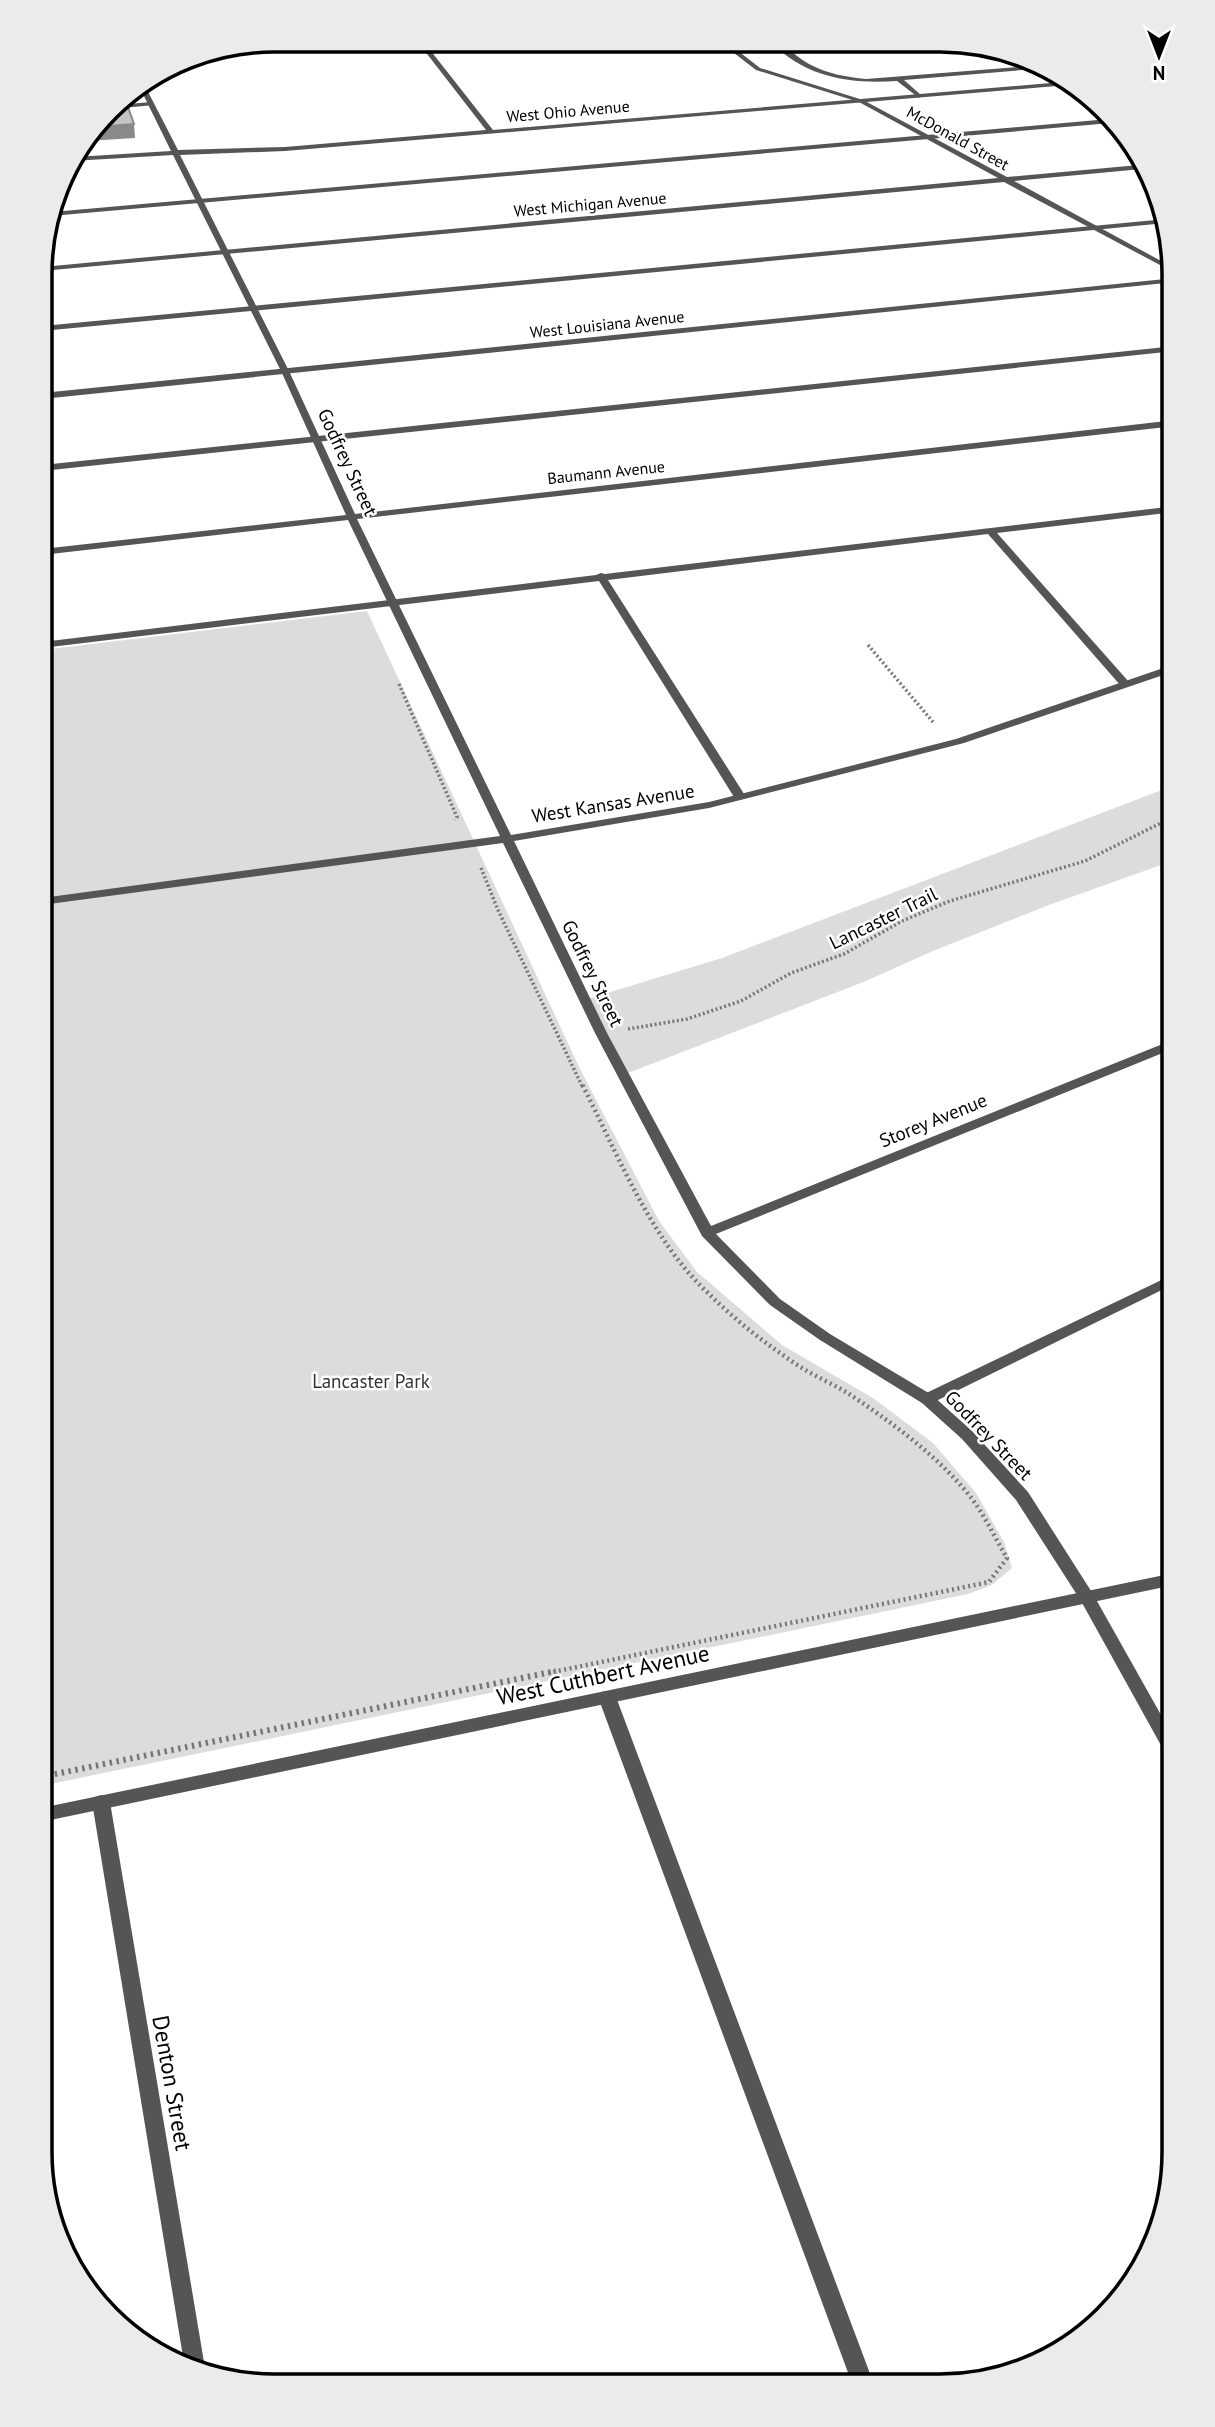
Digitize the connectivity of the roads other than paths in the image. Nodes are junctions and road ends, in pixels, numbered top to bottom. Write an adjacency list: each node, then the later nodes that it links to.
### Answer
1 (429, 53): 13 (street)
2 (738, 53): 9 (street, McDonald Street)
3 (784, 53): 5 (street)
4 (1024, 69): 5 (street)
5 (898, 78): 8 (street)
6 (1055, 85): 8 (street, West Ohio Avenue)
7 (146, 94): 10 (street, Godfrey Street)
8 (919, 96): 9 (street, West Ohio Avenue)
9 (861, 101): 13 (street, West Ohio Avenue); 14 (street, McDonald Street)
10 (152, 104): 11 (street); 15 (street, Godfrey Street)
11 (131, 106)
12 (1101, 122): 14 (street)
13 (491, 132): 15 (street, West Ohio Avenue)
14 (927, 137): 18 (street, McDonald Street); 19 (street)
15 (177, 152): 16 (street, West Ohio Avenue); 19 (street, Godfrey Street)
16 (86, 158)
17 (1135, 168): 18 (street, West Michigan Avenue)
18 (1004, 179): 22 (street, McDonald Street); 23 (street, West Michigan Avenue)
19 (201, 201): 20 (street); 23 (street, Godfrey Street)
20 (61, 213)
21 (1156, 222): 22 (street)
22 (1094, 228): 24 (street, McDonald Street); 27 (street)
23 (226, 252): 25 (street, West Michigan Avenue); 27 (street, Godfrey Street)
24 (1162, 264)
25 (53, 268)
26 (1162, 281): 30 (street, West Louisiana Avenue)
27 (254, 308): 28 (street); 30 (street, Godfrey Street)
28 (53, 328)
29 (1162, 349): 33 (street)
30 (285, 371): 31 (street, West Louisiana Avenue); 33 (street, Godfrey Street)
31 (53, 395)
32 (1162, 424): 36 (street, Baumann Avenue)
33 (316, 439): 34 (street); 36 (street, Godfrey Street)
34 (53, 467)
35 (1162, 510): 37 (street)
36 (351, 516): 38 (street, Baumann Avenue); 40 (street, Godfrey Street)
37 (989, 530): 39 (street); 43 (street)
38 (53, 551)
39 (601, 576): 40 (street); 44 (street)
40 (394, 603): 41 (street); 45 (street, Godfrey Street)
41 (53, 644)
42 (1162, 671): 43 (street, West Kansas Avenue)
43 (1125, 684): 44 (street, West Kansas Avenue)
44 (740, 797): 45 (street, West Kansas Avenue)
45 (506, 839): 46 (street, West Kansas Avenue); 48 (street, Godfrey Street)
46 (53, 900)
47 (1162, 1048): 48 (street, Storey Avenue)
48 (707, 1233): 50 (street, Godfrey Street)
49 (1162, 1285): 50 (street)
50 (928, 1399): 52 (street, Godfrey Street)
51 (1162, 1582): 52 (street, West Cuthbert Avenue)
52 (1087, 1598): 53 (street, West Cuthbert Avenue); 54 (street, Godfrey Street)
53 (607, 1698): 55 (street, West Cuthbert Avenue); 58 (street)
54 (1162, 1732)
55 (101, 1802): 56 (street, West Cuthbert Avenue); 57 (street, Denton Street)
56 (52, 1813)
57 (194, 2359)
58 (860, 2374)

